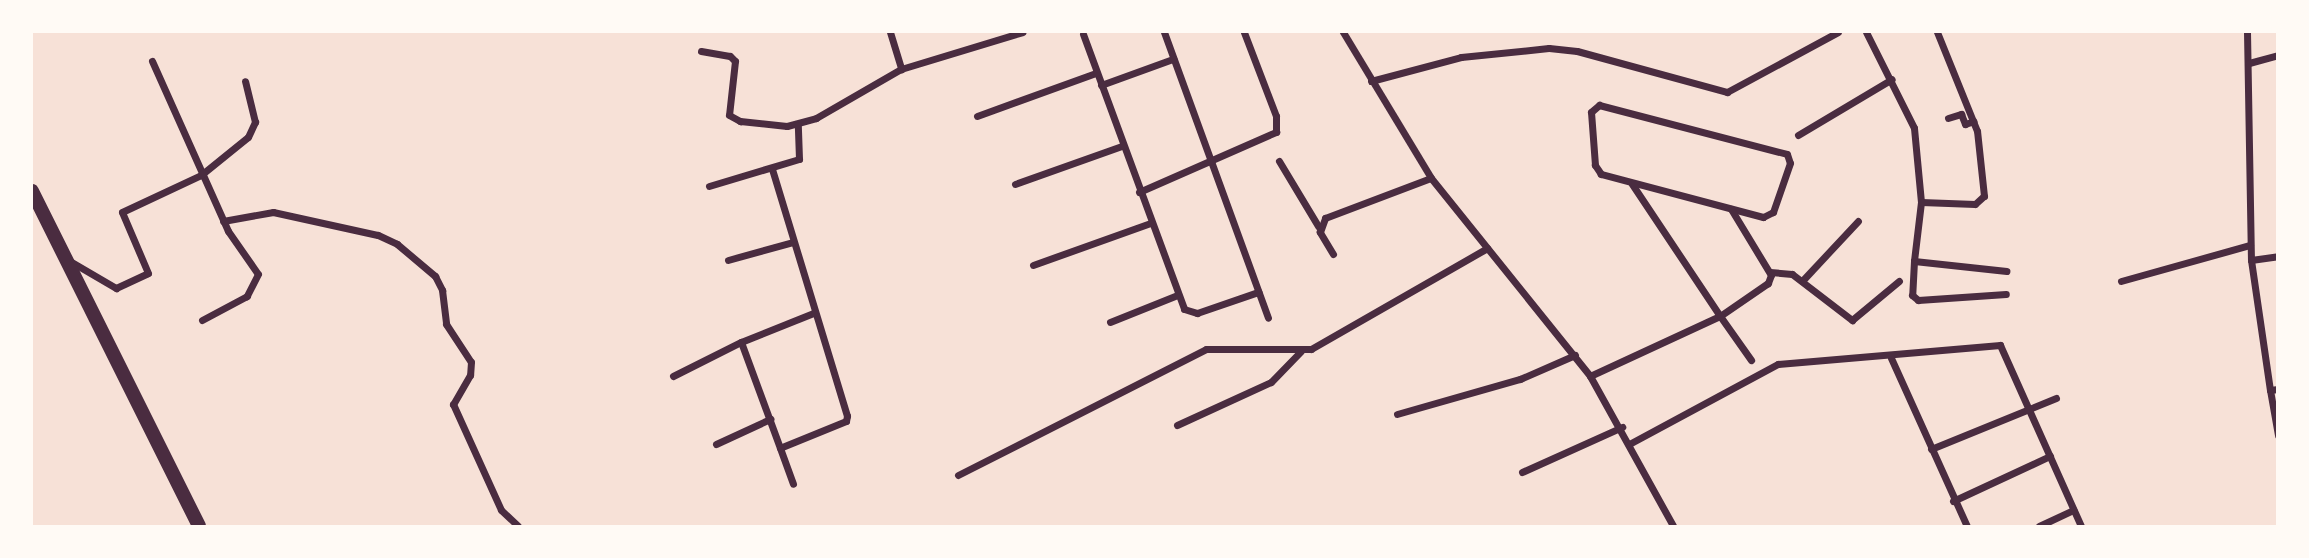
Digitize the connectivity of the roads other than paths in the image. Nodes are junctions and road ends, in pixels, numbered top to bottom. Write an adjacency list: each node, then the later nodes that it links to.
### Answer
1 (890, 32): 16 (street)
2 (1023, 32): 16 (street)
3 (1085, 32): 17 (street)
4 (1164, 32): 13 (street)
5 (1244, 32): 29 (street)
6 (1343, 32): 20 (street)
7 (1838, 32): 20 (street)
8 (1866, 32): 18 (street)
9 (1937, 32): 24 (street)
10 (2247, 32): 15 (street)
11 (701, 51): 25 (street)
12 (2277, 55): 15 (street)
13 (1173, 59): 21 (street); 29 (street)
14 (152, 61): 31 (street)
15 (2249, 63): 45 (street)
16 (901, 69): 25 (street)
17 (1096, 73): 21 (street); 22 (street)
18 (1892, 79): 26 (street); 38 (street)
19 (245, 81): 31 (street)
20 (1371, 81): 32 (street)
21 (1101, 85): 27 (street)
22 (977, 116)
23 (1948, 118): 24 (street)
24 (1974, 121): 38 (street)
25 (798, 125): 30 (street)
26 (1798, 135)
27 (1122, 146): 33 (street); 37 (street)
28 (1279, 161): 43 (street)
29 (1211, 163): 37 (street); 59 (street)
30 (772, 169): 35 (street); 44 (street)
31 (201, 175): 40 (street); 49 (street)
32 (1431, 178): 43 (street); 46 (street)
33 (1015, 184)
34 (1632, 184): 39 (street); 39 (street); 63 (street)
35 (709, 186)
36 (32, 191): 49 (main road)
37 (1139, 192): 42 (street)
38 (1921, 202): 52 (street)
39 (1731, 209): 55 (street)
40 (223, 221): 65 (street); 93 (street)
41 (1858, 221): 56 (street)
42 (1150, 223): 53 (street); 61 (street)
43 (1318, 226): 47 (street)
44 (793, 242): 50 (street); 62 (street)
45 (2250, 245): 51 (street); 58 (street)
46 (1488, 248): 68 (street); 69 (street)
47 (1333, 254)
48 (2277, 256): 51 (street)
49 (66, 259): 92 (main road)
50 (729, 260)
51 (2251, 260): 74 (street)
52 (1914, 261): 54 (street); 60 (street)
53 (1033, 265)
54 (2006, 271)
55 (1770, 272): 56 (street); 63 (street)
56 (1802, 281): 57 (street)
57 (1899, 281)
58 (2122, 281)
59 (1258, 292): 61 (street); 64 (street)
60 (2006, 294)
61 (1177, 295): 66 (street)
62 (813, 313): 67 (street); 84 (street)
63 (1720, 316): 71 (street); 73 (street)
64 (1268, 318)
65 (202, 320)
66 (1110, 322)
67 (741, 342): 72 (street); 78 (street)
68 (1301, 351): 79 (street); 88 (street)
69 (1576, 355): 73 (street); 77 (street)
70 (1891, 358): 76 (street); 82 (street); 85 (street)
71 (1751, 360)
72 (673, 376)
73 (1590, 376): 80 (street)
74 (2274, 390): 81 (street)
75 (2056, 398): 76 (street)
76 (2030, 408): 85 (street); 86 (street)
77 (1397, 414)
78 (770, 419): 83 (street); 84 (street)
79 (1177, 425)
80 (1622, 426): 82 (street); 87 (street)
81 (2277, 435)
82 (1630, 443): 94 (street)
83 (716, 444)
84 (780, 448): 89 (street)
85 (1931, 449): 90 (street)
86 (2050, 456): 90 (street); 91 (street)
87 (1522, 472)
88 (958, 475)
89 (793, 484)
90 (1953, 501): 95 (street)
91 (2074, 510): 96 (street); 97 (street)
92 (199, 527)
93 (517, 527)
94 (1674, 527)
95 (1967, 527)
96 (2039, 527)
97 (2081, 527)

